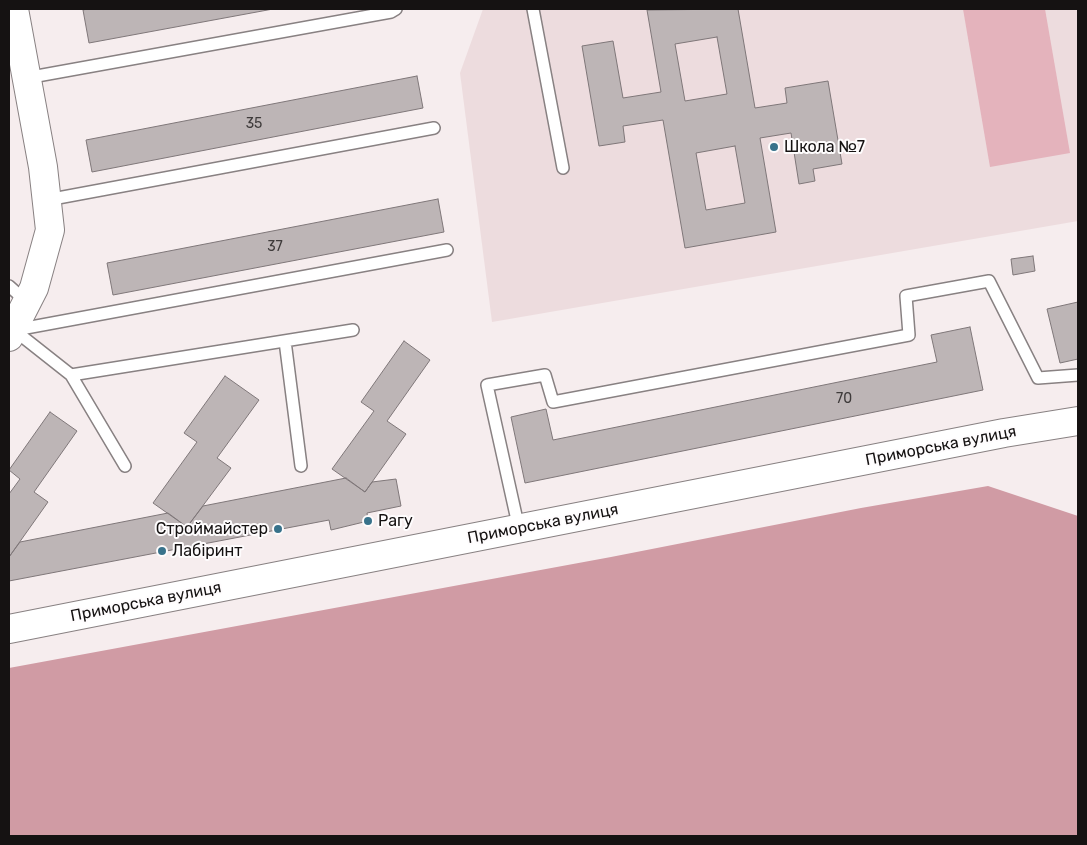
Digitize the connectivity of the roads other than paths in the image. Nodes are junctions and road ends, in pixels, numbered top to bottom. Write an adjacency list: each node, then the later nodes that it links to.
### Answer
1 (14, 9): 4 (street)
2 (396, 9): 4 (lane)
3 (533, 9): 6 (lane)
4 (26, 78): 7 (street)
5 (434, 128): 7 (lane)
6 (563, 168)
7 (47, 200): 9 (street)
8 (447, 250): 11 (lane)
9 (18, 294): 11 (street)
10 (353, 330): 12 (lane)
11 (11, 334): 14 (lane)
12 (285, 342): 14 (lane); 17 (lane)
13 (1078, 375): 18 (lane)
14 (71, 376): 16 (lane)
15 (1078, 421): 18 (street, Приморська вулиця)
16 (125, 466)
17 (301, 466)
18 (519, 529): 19 (street, Приморська вулиця)
19 (9, 629)

